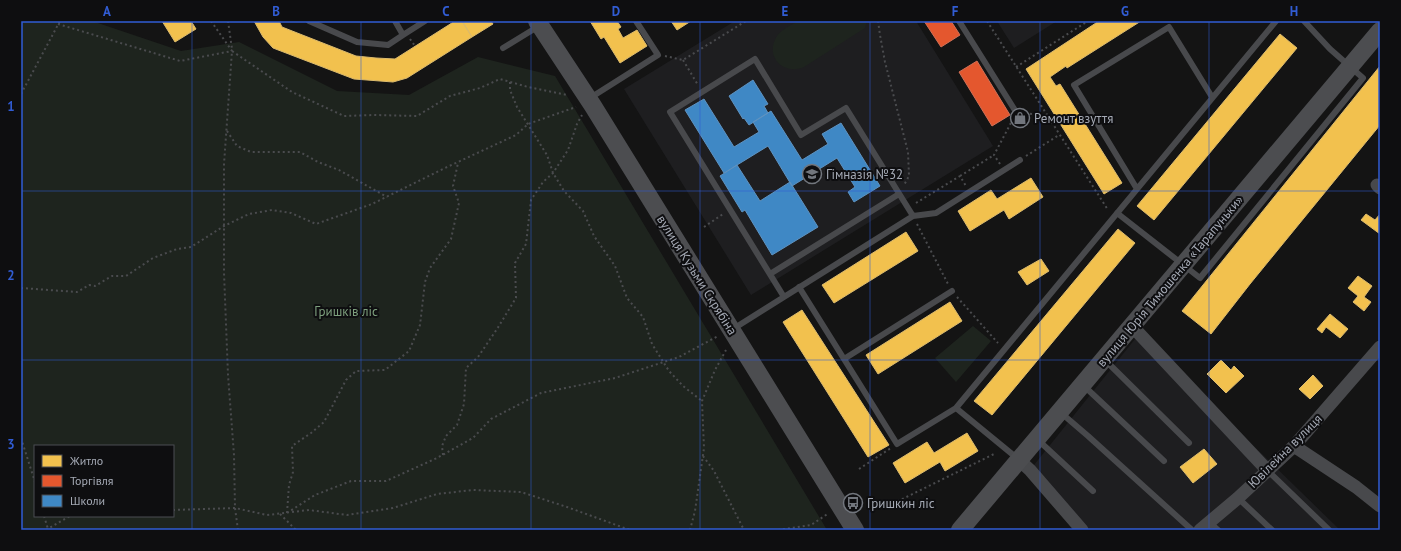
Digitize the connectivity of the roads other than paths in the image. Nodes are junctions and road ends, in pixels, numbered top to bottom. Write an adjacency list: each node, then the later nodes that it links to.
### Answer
1 (309, 21): 10 (lane)
2 (395, 21): 10 (lane)
3 (425, 21): 10 (lane)
4 (636, 21): 14 (lane)
5 (960, 21): 15 (lane)
6 (1276, 21): 13 (lane)
7 (1304, 21): 12 (lane)
8 (539, 23): 11 (lane); 14 (street, вулиця Кузьми Скрябіна)
9 (1380, 32): 12 (street, вулиця Юрія Тимошенка «Тарапуньки»)
10 (403, 35)
11 (504, 48)
12 (1351, 66): 21 (street, вулиця Юрія Тимошенка «Тарапуньки»)
13 (1212, 97): 17 (lane); 17 (lane)
14 (591, 102): 27 (street, вулиця Кузьми Скрябіна)
15 (1016, 112)
16 (1020, 160): 20 (lane)
17 (1137, 189): 19 (lane)
18 (899, 194): 20 (lane); 22 (lane); 22 (lane)
19 (1117, 213): 21 (lane); 32 (lane)
20 (913, 216): 23 (lane)
21 (1183, 265): 26 (street, вулиця Юрія Тимошенка «Тарапуньки»)
22 (770, 274): 25 (lane)
23 (799, 287): 25 (lane); 29 (lane)
24 (952, 291): 29 (lane)
25 (784, 297): 27 (lane)
26 (1132, 326): 30 (street, вулиця Юрія Тимошенка «Тарапуньки»); 39 (street)
27 (731, 330): 44 (street, вулиця Кузьми Скрябіна)
28 (1380, 347): 36 (street, Ювілейна вулиця)
29 (844, 359): 32 (lane)
30 (1104, 359): 31 (street, вулиця Юрія Тимошенка «Тарапуньки»); 35 (lane)
31 (1083, 384): 33 (street, вулиця Юрія Тимошенка «Тарапуньки»); 38 (lane)
32 (956, 408): 37 (lane)
33 (1060, 412): 34 (street, вулиця Юрія Тимошенка «Тарапуньки»); 47 (lane)
34 (1037, 438): 37 (street, вулиця Юрія Тимошенка «Тарапуньки»); 40 (lane)
35 (1189, 443)
36 (1294, 446): 39 (street, Ювілейна вулиця); 42 (street)
37 (1019, 460): 45 (street, вулиця Юрія Тимошенка «Тарапуньки»); 46 (street)
38 (1164, 461)
39 (1267, 470): 41 (street, Ювілейна вулиця); 49 (lane)
40 (1093, 491)
41 (1238, 498): 43 (street, Ювілейна вулиця); 48 (lane)
42 (1380, 506)
43 (1210, 528)
44 (855, 530)
45 (960, 530)
46 (1082, 530)
47 (1192, 530)
48 (1272, 530)
49 (1329, 530)

